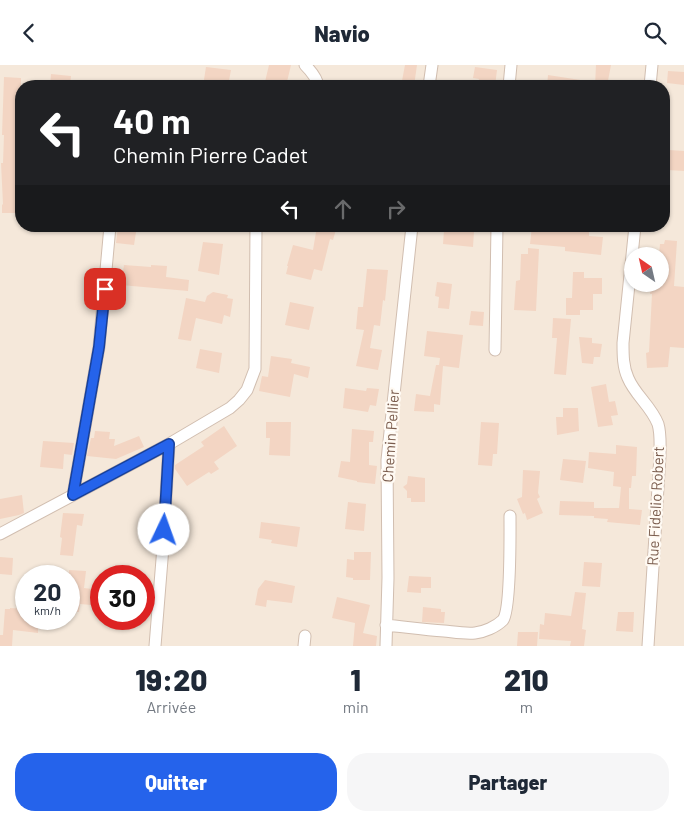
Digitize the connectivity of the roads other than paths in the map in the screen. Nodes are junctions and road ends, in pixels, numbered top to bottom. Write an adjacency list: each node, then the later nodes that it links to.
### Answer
1 (305, 65): 5 (street)
2 (432, 65): 6 (street)
3 (511, 65): 7 (street)
4 (652, 65): 8 (street)
5 (316, 80)
6 (430, 80)
7 (510, 80)
8 (651, 80)
9 (109, 232): 16 (street)
10 (256, 232): 15 (street)
11 (411, 232): 19 (street, Chemin Pellier)
12 (497, 232): 14 (street)
13 (634, 232): 22 (street, Rue Fidelio Robert)
14 (495, 350)
15 (169, 444): 16 (street); 20 (street)
16 (73, 495): 18 (street)
17 (510, 516): 19 (street)
18 (0, 535)
19 (386, 625): 21 (street, Chemin Pellier)
20 (154, 646)
21 (386, 646)
22 (648, 646)

